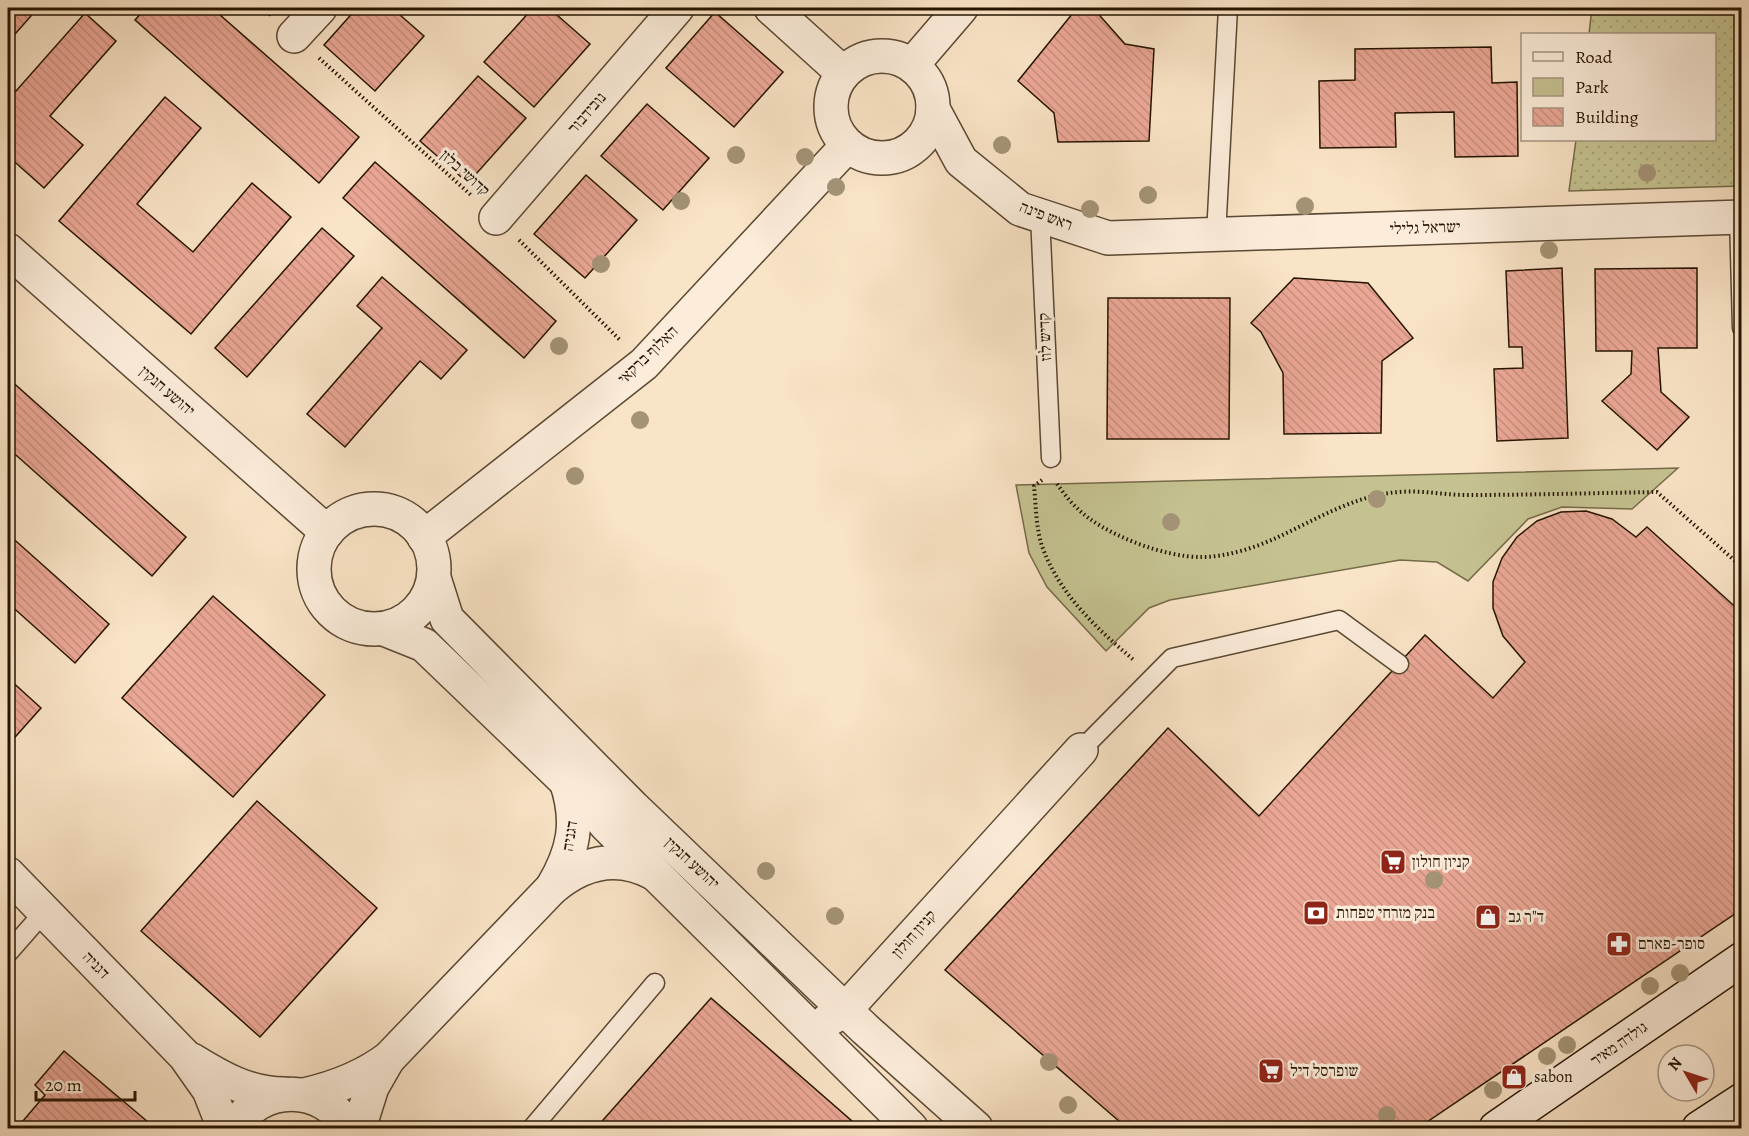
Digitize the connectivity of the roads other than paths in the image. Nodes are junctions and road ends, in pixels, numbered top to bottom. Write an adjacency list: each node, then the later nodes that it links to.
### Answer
1 (320, 8): 6 (street)
2 (677, 8): 15 (street, נובידבור)
3 (771, 8): 8 (street)
4 (961, 8): 7 (street)
5 (1228, 8): 16 (lane)
6 (294, 36)
7 (912, 65): 8 (street); 9 (street)
8 (843, 73): 10 (street)
9 (933, 109): 11 (street); 12 (street, ראש פינה)
10 (847, 146): 11 (street); 22 (street, האלוף ברקאי)
11 (897, 157): 12 (street)
12 (962, 161): 13 (street, ראש פינה)
13 (1040, 215): 17 (street, ראש פינה); 20 (lane, קדיש לוז)
14 (1740, 217): 16 (street, ישראל גלילי); 19 (lane)
15 (496, 218)
16 (1216, 235): 17 (street, ישראל גלילי)
17 (1108, 238)
18 (8, 250): 21 (street, יהושע חנקין)
19 (1742, 328)
20 (1050, 466)
21 (327, 532): 22 (street); 24 (street)
22 (424, 537): 23 (street)
23 (434, 578): 24 (street); 35 (street, יהושע חנקין)
24 (384, 629): 27 (street, יהושע חנקין)
25 (1399, 663): 26 (lane)
26 (1081, 750): 35 (street, קניון חולון)
27 (566, 781): 29 (street, יהושע חנקין); 30 (street, דגניה)
28 (8, 874): 31 (street, דגניה)
29 (654, 874): 30 (street, דגניה); 36 (street, יהושע חנקין)
30 (551, 889): 38 (street, דגניה)
31 (45, 912): 32 (lane); 37 (street, דגניה)
32 (8, 953)
33 (1742, 959): 48 (street, גולדה מאיר)
34 (655, 983): 45 (lane)
35 (845, 1009): 36 (street, קניון חולון); 47 (street, יהושע חנקין)
36 (798, 1017): 46 (street, יהושע חנקין)
37 (185, 1056): 39 (street, דגניה); 41 (street, דגניה)
38 (389, 1058): 39 (street, דגניה); 44 (street, דגניה)
39 (294, 1094): 42 (street); 43 (street)
40 (1742, 1100): 49 (street)
41 (224, 1128)
42 (235, 1128)
43 (348, 1128)
44 (359, 1128)
45 (532, 1128)
46 (911, 1128)
47 (976, 1128)
48 (1496, 1128)
49 (1699, 1128)

